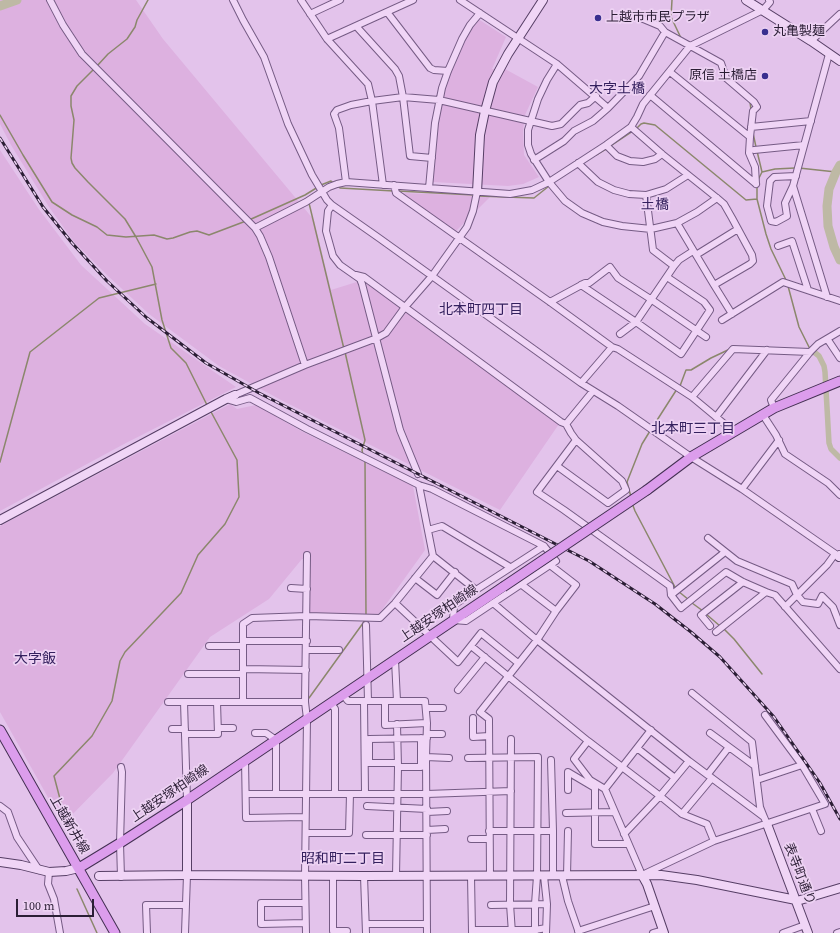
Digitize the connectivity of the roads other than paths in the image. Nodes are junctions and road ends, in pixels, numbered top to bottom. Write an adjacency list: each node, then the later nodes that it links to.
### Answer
1 (50, 0): 60 (street)
2 (233, 0): 54 (street)
3 (301, 0): 13 (street)
4 (340, 0): 13 (street)
5 (413, 0): 11 (street)
6 (460, 0): 12 (street)
7 (543, 0): 18 (street)
8 (746, 0): 10 (street)
9 (769, 0): 10 (street)
10 (763, 10): 20 (street); 21 (street)
11 (387, 12): 16 (street); 25 (street)
12 (480, 13): 18 (street); 25 (street)
13 (310, 14): 19 (street)
14 (840, 14): 20 (street)
15 (641, 18): 17 (street)
16 (356, 26): 19 (street); 29 (street)
17 (665, 32): 21 (street); 32 (street)
18 (519, 38): 24 (street); 33 (street)
19 (327, 39): 31 (street)
20 (811, 41): 22 (street)
21 (690, 46): 26 (street); 37 (street)
22 (829, 54): 23 (street); 35 (street)
23 (840, 61)
24 (557, 64): 28 (street); 34 (street)
25 (448, 71): 30 (street)
26 (670, 72): 27 (street); 38 (street)
27 (650, 95): 36 (street); 38 (street)
28 (596, 96): 32 (street); 34 (street)
29 (403, 97): 30 (street); 31 (street); 43 (street)
30 (439, 100): 33 (street); 43 (street)
31 (372, 101): 48 (street); 50 (street)
32 (608, 108): 44 (street)
33 (485, 111): 34 (street); 55 (street)
34 (531, 121): 44 (street)
35 (811, 121): 37 (street); 40 (street)
36 (631, 127): 39 (street); 42 (street)
37 (751, 127): 38 (street)
38 (750, 137)
39 (606, 145): 42 (street); 45 (street)
40 (804, 145): 41 (street); 47 (street)
41 (754, 150)
42 (662, 154): 46 (street)
43 (432, 158): 53 (street)
44 (534, 160): 49 (street)
45 (578, 163): 49 (street); 56 (street)
46 (688, 175): 56 (street); 57 (street)
47 (796, 176): 52 (street); 52 (street)
48 (346, 182): 50 (street); 54 (street)
49 (549, 182): 55 (street); 61 (street)
50 (383, 185): 51 (street)
51 (394, 185): 53 (street); 63 (street)
52 (793, 186): 73 (street)
53 (429, 188): 55 (street)
54 (321, 191): 58 (street); 60 (street)
55 (477, 192): 63 (street)
56 (646, 194): 61 (street)
57 (717, 198): 59 (street); 62 (street)
58 (332, 205): 67 (street); 68 (street)
59 (677, 223): 61 (street); 65 (street)
60 (255, 228): 91 (street)
61 (651, 229): 66 (street)
62 (738, 229): 65 (street); 71 (street)
63 (459, 237): 68 (street); 75 (street)
64 (778, 246): 72 (street)
65 (695, 253): 66 (street); 71 (street)
66 (674, 266): 69 (street)
67 (354, 274): 77 (street); 84 (street)
68 (432, 276): 77 (street); 93 (street)
69 (667, 277): 74 (street); 82 (street)
70 (581, 285): 74 (street); 75 (street); 80 (street)
71 (714, 285): 78 (street)
72 (808, 290): 73 (street); 78 (street)
73 (827, 297): 76 (street)
74 (652, 300): 80 (street); 82 (street)
75 (550, 302): 87 (street)
76 (840, 302)
77 (405, 307): 84 (street); 101 (street)
78 (732, 314): 79 (street)
79 (722, 320)
80 (636, 322): 82 (street); 83 (street)
81 (840, 331): 86 (street)
82 (696, 332): 85 (street)
83 (620, 334)
84 (376, 338): 91 (street); 107 (street)
85 (706, 338)
86 (828, 340): 89 (street); 90 (street)
87 (612, 347): 93 (street); 96 (street)
88 (767, 350): 89 (street); 96 (street); 100 (street)
89 (810, 352): 98 (street)
90 (840, 358)
91 (305, 365): 95 (street)
92 (840, 381): 98 (main road, 上越安塚柏崎線)
93 (580, 382): 94 (street)
94 (593, 391): 101 (street); 105 (street)
95 (235, 395): 97 (street)
96 (692, 397): 100 (street)
97 (226, 398): 108 (street); 112 (street)
98 (774, 408): 99 (main road, 上越安塚柏崎線)
99 (763, 415): 102 (main road, 上越安塚柏崎線); 104 (street)
100 (716, 418): 102 (street)
101 (566, 424): 103 (street)
102 (733, 431): 105 (main road, 上越安塚柏崎線)
103 (576, 440): 106 (street); 106 (street)
104 (779, 440): 109 (street); 110 (street)
105 (691, 457): 109 (street); 137 (main road, 上越安塚柏崎線, bridge)
106 (557, 466): 130 (street)
107 (418, 474)
108 (419, 485): 113 (street); 115 (street)
109 (742, 489): 119 (street)
110 (838, 489): 111 (street)
111 (840, 495)
112 (0, 520)
113 (428, 530): 118 (street); 121 (street)
114 (708, 538): 116 (street)
115 (544, 546): 120 (street); 121 (street)
116 (725, 552): 130 (street); 131 (street)
117 (307, 555): 127 (street)
118 (433, 556): 122 (street); 123 (street)
119 (838, 556): 131 (street)
120 (550, 565): 125 (street); 135 (street)
121 (510, 567): 128 (street)
122 (455, 572): 123 (street); 128 (street)
123 (415, 578): 132 (street)
124 (743, 582): 129 (street); 130 (street); 140 (street)
125 (522, 585): 133 (street); 135 (street)
126 (291, 588): 127 (street)
127 (307, 589): 136 (street)
128 (476, 590): 137 (street)
129 (766, 592): 134 (street); 141 (street)
130 (671, 595)
131 (797, 595): 134 (street); 139 (street)
132 (395, 603): 136 (street); 142 (street)
133 (493, 603): 137 (street); 143 (street)
134 (785, 607): 153 (street)
135 (556, 611): 143 (street)
136 (307, 616): 144 (street); 145 (street)
137 (453, 620): 142 (main road, 上越安塚柏崎線)
138 (366, 625): 157 (street)
139 (840, 625)
140 (710, 626)
141 (716, 632)
142 (431, 636): 147 (street); 151 (main road, 上越安塚柏崎線)
143 (537, 640): 152 (street); 182 (street)
144 (307, 641): 145 (street); 148 (street)
145 (243, 643): 146 (street); 155 (street)
146 (209, 646)
147 (471, 646): 150 (street); 152 (street)
148 (307, 650): 149 (street); 154 (street)
149 (339, 650)
150 (485, 657): 158 (street); 159 (street)
151 (395, 660): 157 (main road, 上越安塚柏崎線); 162 (street)
152 (518, 663): 158 (street)
153 (840, 669)
154 (306, 670): 155 (street); 167 (street)
155 (243, 672): 156 (street); 166 (street)
156 (188, 674)
157 (368, 677): 161 (main road, 上越安塚柏崎線); 168 (street)
158 (508, 677): 187 (street); 192 (street)
159 (458, 690)
160 (692, 694): 206 (street)
161 (343, 695): 168 (street); 170 (main road, 上越安塚柏崎線)
162 (397, 701): 169 (street); 171 (street)
163 (168, 702): 164 (street)
164 (184, 702): 165 (street); 183 (street)
165 (217, 702): 166 (street); 178 (street)
166 (243, 702): 167 (street)
167 (305, 702): 175 (street)
168 (366, 702): 169 (street); 217 (street)
169 (385, 702): 177 (street)
170 (331, 703): 175 (main road, 上越安塚柏崎線); 216 (street)
171 (426, 708): 172 (street); 176 (street)
172 (443, 708)
173 (766, 715): 204 (street)
174 (472, 718): 187 (street)
175 (307, 719): 191 (main road, 上越安塚柏崎線); 220 (street)
176 (427, 723): 177 (street); 188 (street)
177 (397, 724): 189 (street)
178 (218, 728): 179 (street); 183 (street)
179 (233, 728)
180 (172, 729): 183 (street)
181 (0, 730): 255 (main road, 上越新井線)
182 (651, 730): 194 (street); 202 (street)
183 (185, 732): 224 (street)
184 (255, 733): 191 (street)
185 (442, 734): 188 (street)
186 (710, 734): 193 (street)
187 (489, 736): 196 (street)
188 (425, 737): 189 (street); 195 (street); 203 (street)
189 (397, 739): 203 (street); 203 (street)
190 (511, 739): 199 (street)
191 (276, 740): 200 (main road, 上越安塚柏崎線); 215 (street)
192 (588, 741): 205 (street); 211 (street)
193 (729, 747): 206 (street); 208 (street)
194 (637, 748): 205 (street); 209 (street)
195 (426, 757): 197 (street); 222 (street)
196 (489, 757): 198 (street); 199 (street); 214 (street)
197 (449, 758)
198 (468, 758)
199 (510, 758): 213 (street); 240 (street)
200 (245, 760): 219 (street); 224 (main road, 上越安塚柏崎線)
201 (551, 760): 241 (street)
202 (689, 761): 208 (street); 209 (street)
203 (398, 765): 218 (street)
204 (802, 765): 210 (street); 228 (street)
205 (622, 766): 211 (street); 223 (street)
206 (755, 766): 210 (street)
207 (121, 767): 252 (street)
208 (710, 776): 234 (street); 236 (street)
209 (675, 778): 223 (street)
210 (757, 780): 236 (street)
211 (605, 789): 232 (street)
212 (568, 790): 231 (street)
213 (511, 791): 214 (street); 238 (street)
214 (489, 792): 222 (street); 239 (street)
215 (276, 793): 219 (street); 220 (street)
216 (335, 793): 220 (street); 221 (street)
217 (365, 793): 218 (street); 221 (street)
218 (398, 793): 222 (street); 227 (street)
219 (246, 794): 235 (street)
220 (306, 794): 235 (street)
221 (350, 794): 244 (street)
222 (427, 794): 229 (street)
223 (660, 796): 234 (street); 246 (street)
224 (187, 800): 252 (main road, 上越安塚柏崎線); 258 (street)
225 (0, 806): 256 (street)
226 (367, 806): 227 (street)
227 (398, 808): 229 (street); 248 (street)
228 (812, 809): 236 (street); 243 (street)
229 (427, 810): 230 (street); 245 (street)
230 (447, 811)
231 (595, 812): 232 (street); 233 (street); 253 (street)
232 (614, 812): 246 (street)
233 (566, 813)
234 (682, 814): 251 (street)
235 (305, 817): 244 (street)
236 (765, 820): 251 (street); 273 (street, 表寺町通り)
237 (445, 829): 245 (street)
238 (510, 830): 239 (street); 240 (street); 268 (street)
239 (489, 831): 250 (street)
240 (537, 831): 241 (street); 269 (street)
241 (554, 831): 269 (street)
242 (568, 831): 270 (street)
243 (821, 831)
244 (306, 833): 261 (street)
245 (427, 833): 248 (street); 265 (street)
246 (624, 834): 253 (street)
247 (366, 835): 248 (street)
248 (398, 836): 264 (street)
249 (471, 839): 250 (street)
250 (489, 839): 267 (street)
251 (714, 841): 259 (street)
252 (120, 843): 255 (main road, 上越安塚柏崎線); 271 (street)
253 (628, 844): 259 (street)
254 (0, 862): 256 (street)
255 (79, 868): 257 (street); 294 (main road, 上越新井線)
256 (39, 870): 257 (street)
257 (49, 872): 293 (street)
258 (187, 874): 261 (street); 271 (street); 275 (street)
259 (642, 875): 270 (street); 273 (street); 280 (street)
260 (99, 876): 271 (street)
261 (305, 876): 262 (street); 274 (street)
262 (333, 876): 263 (street); 285 (street)
263 (364, 876): 264 (street); 282 (street)
264 (396, 876): 265 (street)
265 (427, 876): 266 (street); 283 (street)
266 (472, 876): 267 (street); 287 (street)
267 (490, 876): 268 (street)
268 (511, 876): 269 (street); 276 (street)
269 (544, 876): 270 (street); 277 (street); 278 (street)
270 (565, 876): 291 (street)
271 (121, 877)
272 (840, 888): 273 (street)
273 (796, 901): 284 (street, 表寺町通り)
274 (305, 903): 281 (street); 281 (street)
275 (185, 904): 295 (street); 296 (street)
276 (510, 904): 277 (street); 279 (street); 288 (street)
277 (535, 904): 278 (street); 289 (street)
278 (547, 904): 286 (street)
279 (491, 905)
280 (655, 906): 290 (street); 291 (street)
281 (305, 923): 297 (street)
282 (366, 924): 283 (street); 298 (street)
283 (427, 924): 299 (street)
284 (807, 929): 301 (street)
285 (347, 930)
286 (546, 930): 289 (street)
287 (472, 931): 288 (street)
288 (512, 931): 289 (street)
289 (535, 931)
290 (663, 931): 300 (street)
291 (578, 932)
292 (840, 932): 302 (street)
293 (60, 933)
294 (115, 933)
295 (147, 933)
296 (185, 933)
297 (306, 933)
298 (366, 933)
299 (427, 933)
300 (653, 933)
301 (783, 933)
302 (837, 933)

